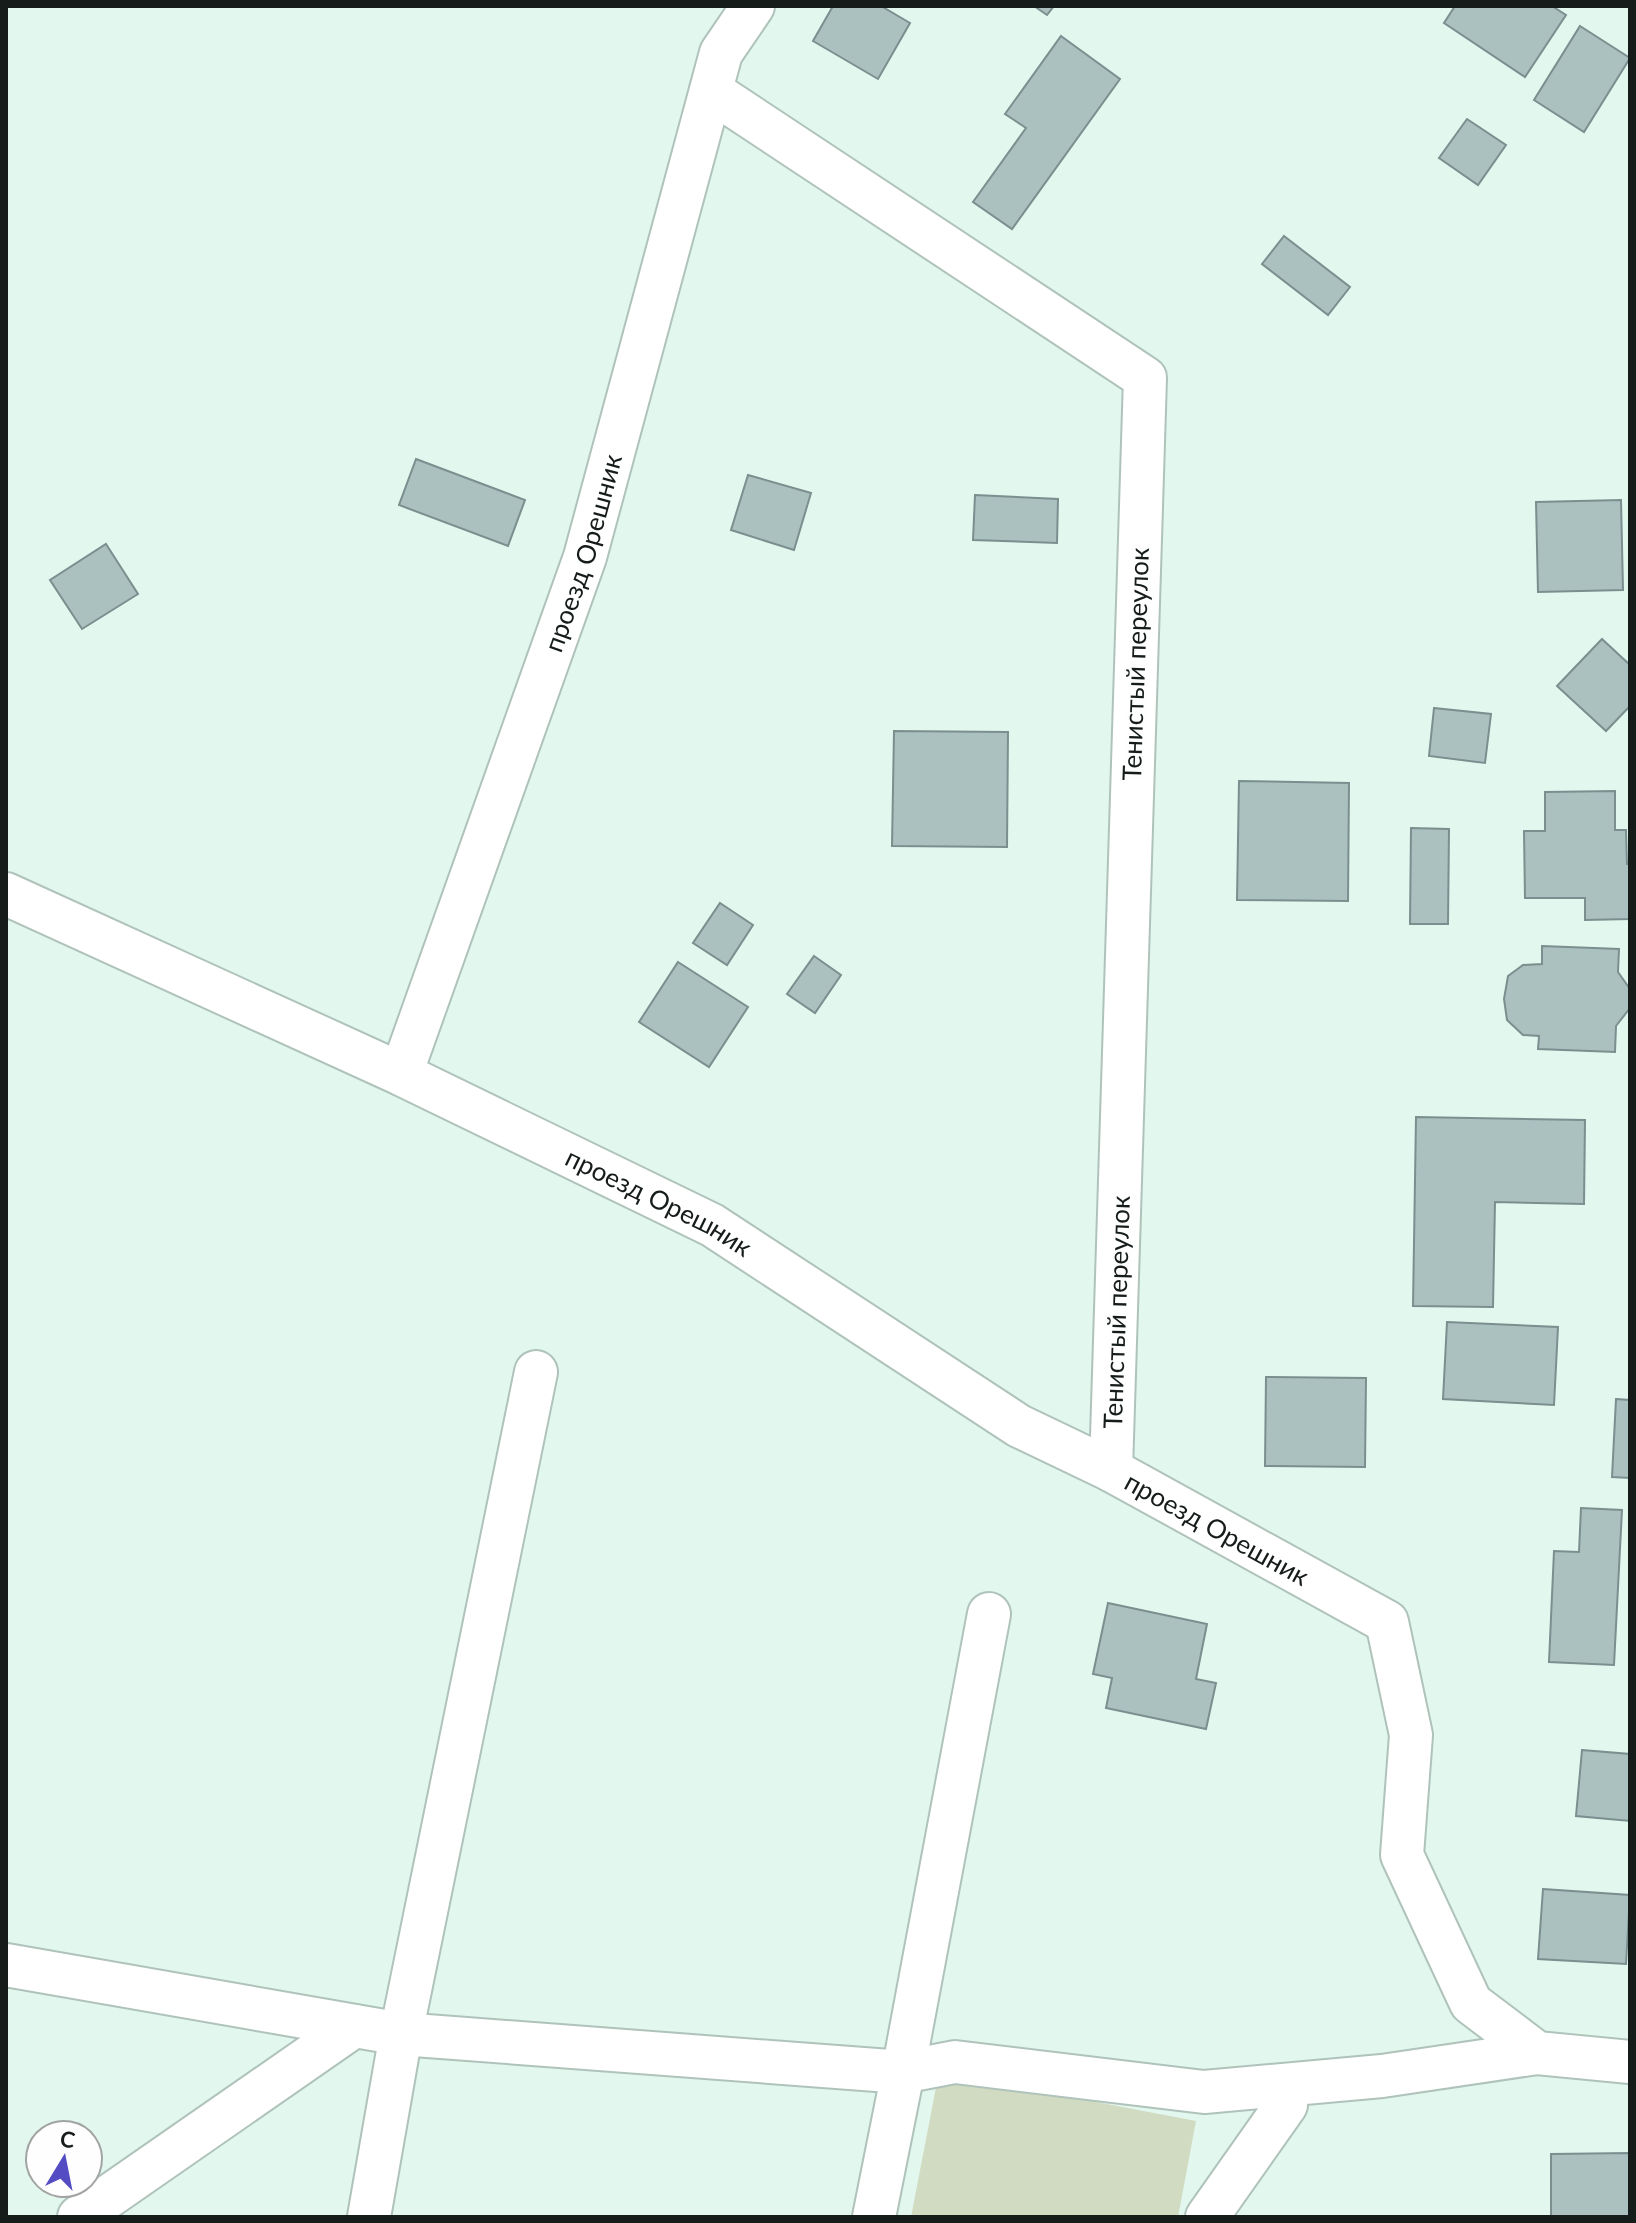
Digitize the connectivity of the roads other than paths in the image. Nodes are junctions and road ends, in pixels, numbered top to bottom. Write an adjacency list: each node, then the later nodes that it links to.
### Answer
1 (753, 6): 2 (street, проезд Орешник)
2 (711, 91): 4 (street, проезд Орешник); 6 (street, Тенистый переулок)
3 (6, 894): 4 (street)
4 (401, 1074): 6 (street, проезд Орешник)
5 (536, 1372): 10 (street)
6 (1111, 1470): 11 (street, проезд Орешник)
7 (989, 1614): 13 (street)
8 (6, 1965): 9 (street)
9 (354, 2026): 10 (street); 15 (street)
10 (401, 2034): 13 (street); 16 (street)
11 (1537, 2053): 12 (street); 13 (street)
12 (1630, 2062)
13 (903, 2072): 17 (street)
14 (1286, 2105): 18 (street)
15 (79, 2217)
16 (369, 2217)
17 (874, 2217)
18 (1207, 2217)

